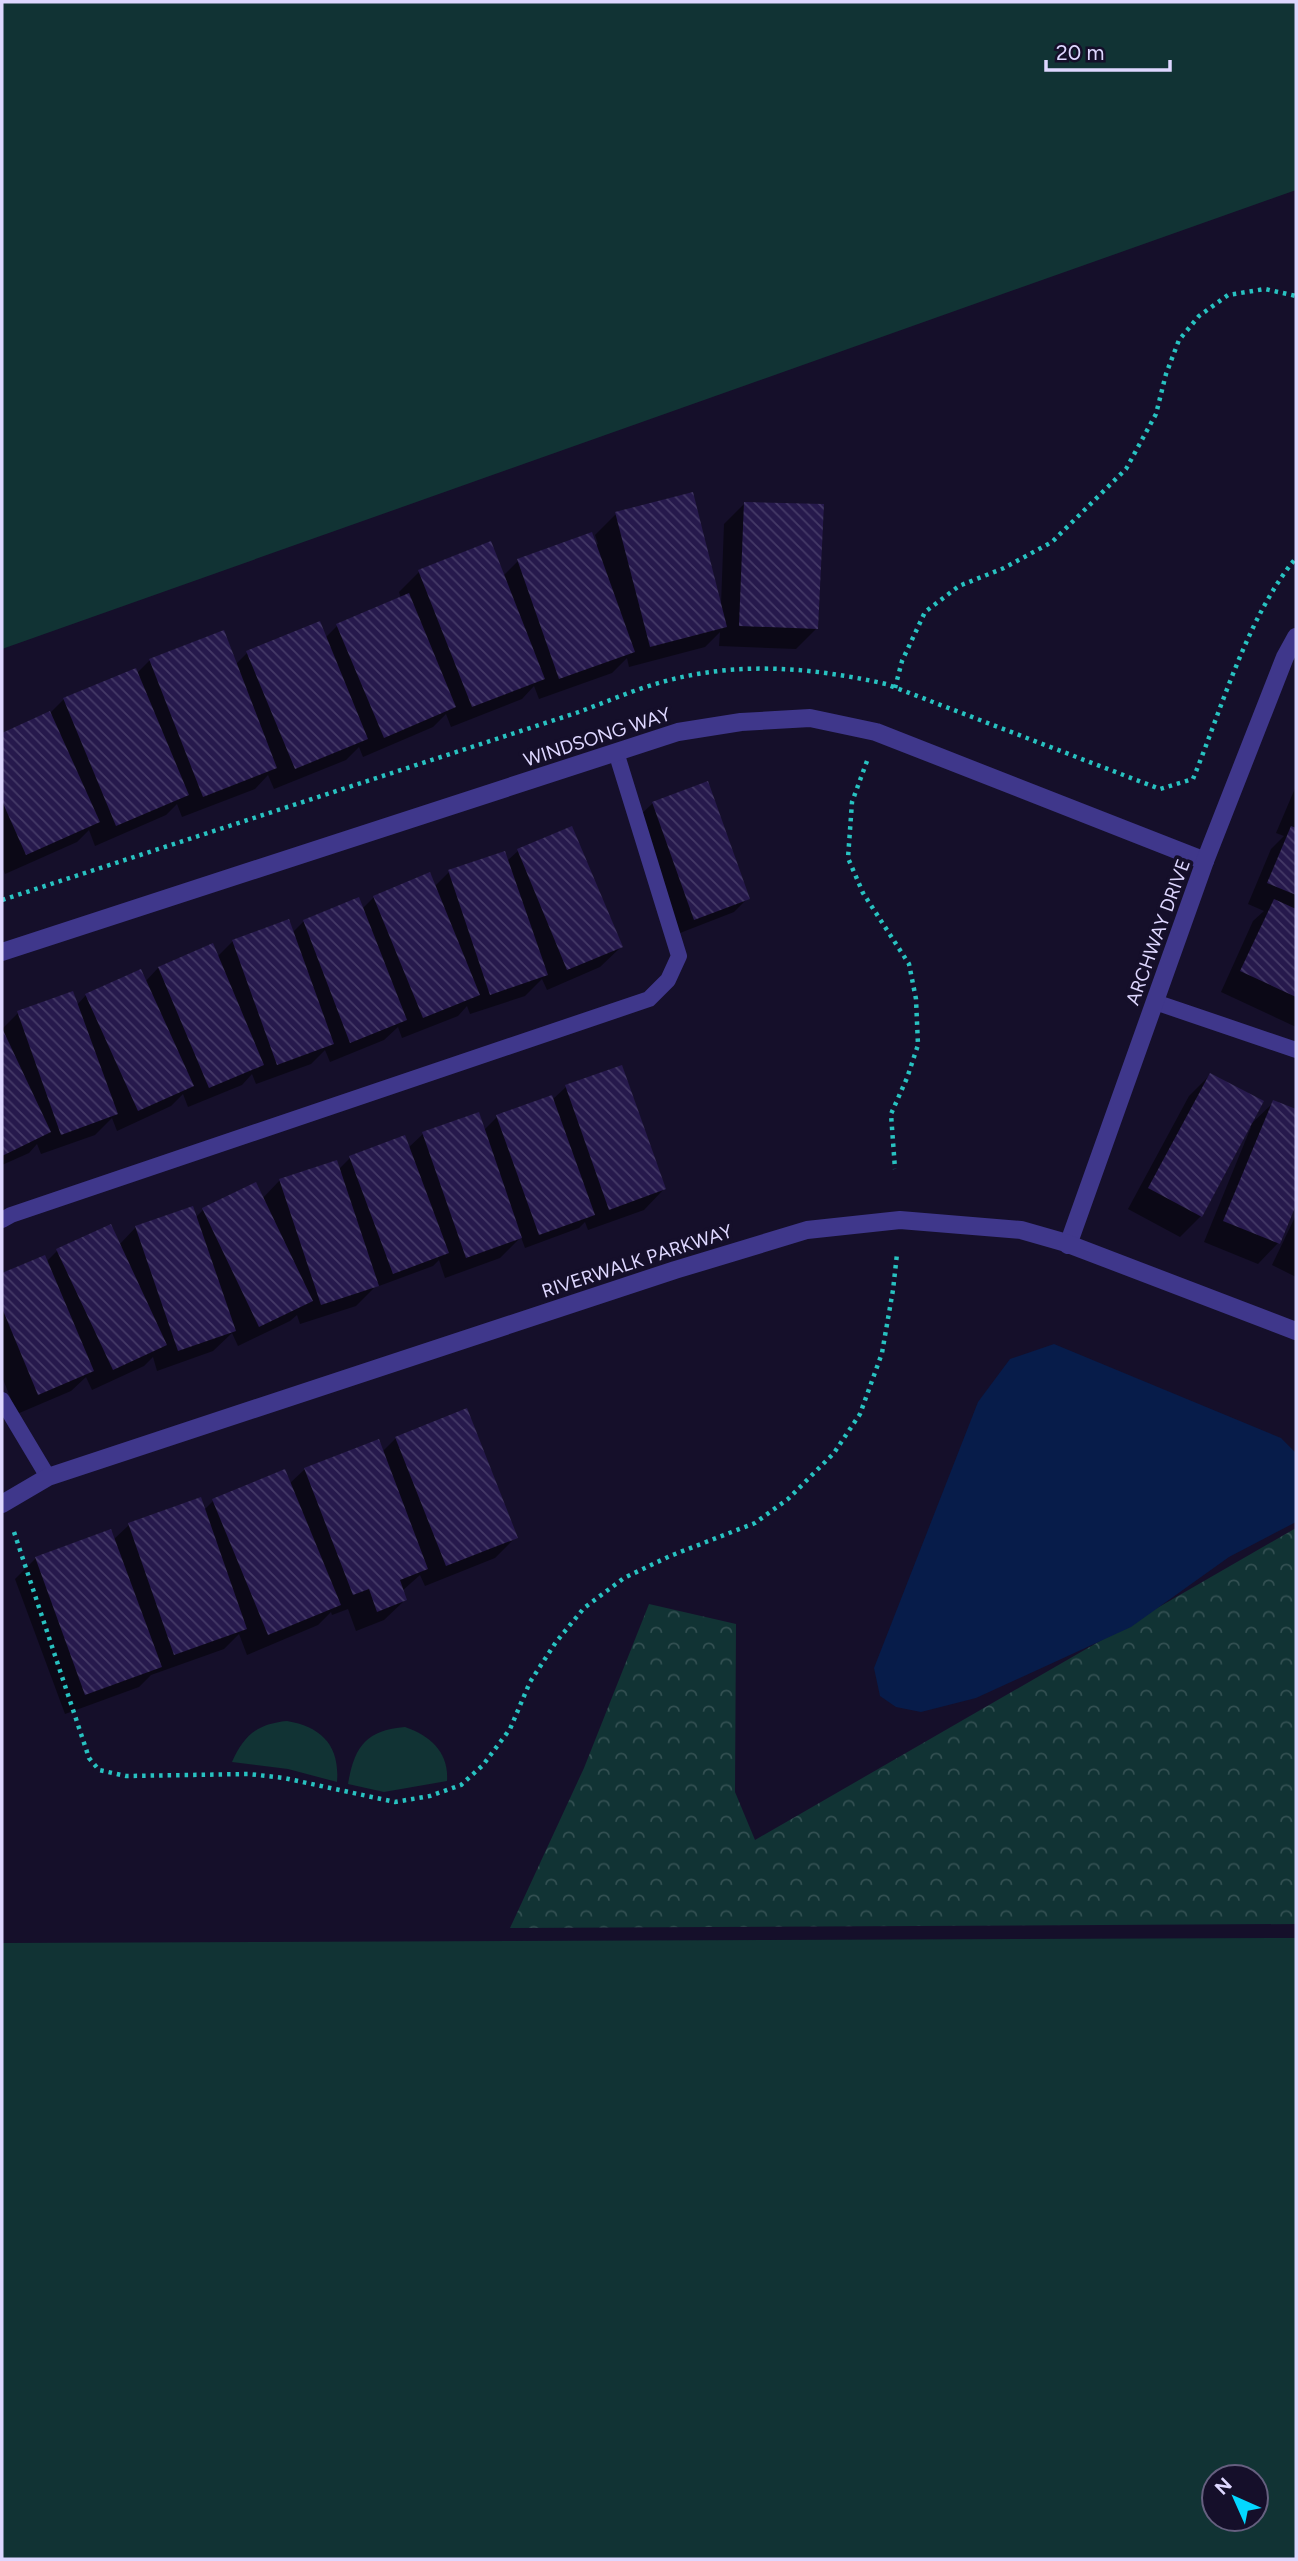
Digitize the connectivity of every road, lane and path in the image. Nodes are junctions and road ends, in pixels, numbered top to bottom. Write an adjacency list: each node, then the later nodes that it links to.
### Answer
1 (1296, 296): 3 (path)
2 (1296, 637): 6 (street, ARCHWAY DRIVE)
3 (895, 688)
4 (616, 752): 6 (street, WINDSONG WAY); 7 (street, WINDSONG WAY); 11 (lane)
5 (869, 754): 10 (path)
6 (1205, 861): 8 (street, ARCHWAY DRIVE)
7 (2, 952)
8 (1155, 1002): 9 (lane); 12 (street, ARCHWAY DRIVE)
9 (1296, 1050)
10 (895, 1169)
11 (2, 1220)
12 (1068, 1245): 14 (street, RIVERWALK PARKWAY); 16 (street, RIVERWALK PARKWAY)
13 (897, 1254): 18 (path)
14 (1296, 1331)
15 (2, 1399): 16 (lane)
16 (48, 1477): 17 (street, RIVERWALK PARKWAY)
17 (2, 1504)
18 (13, 1527)

